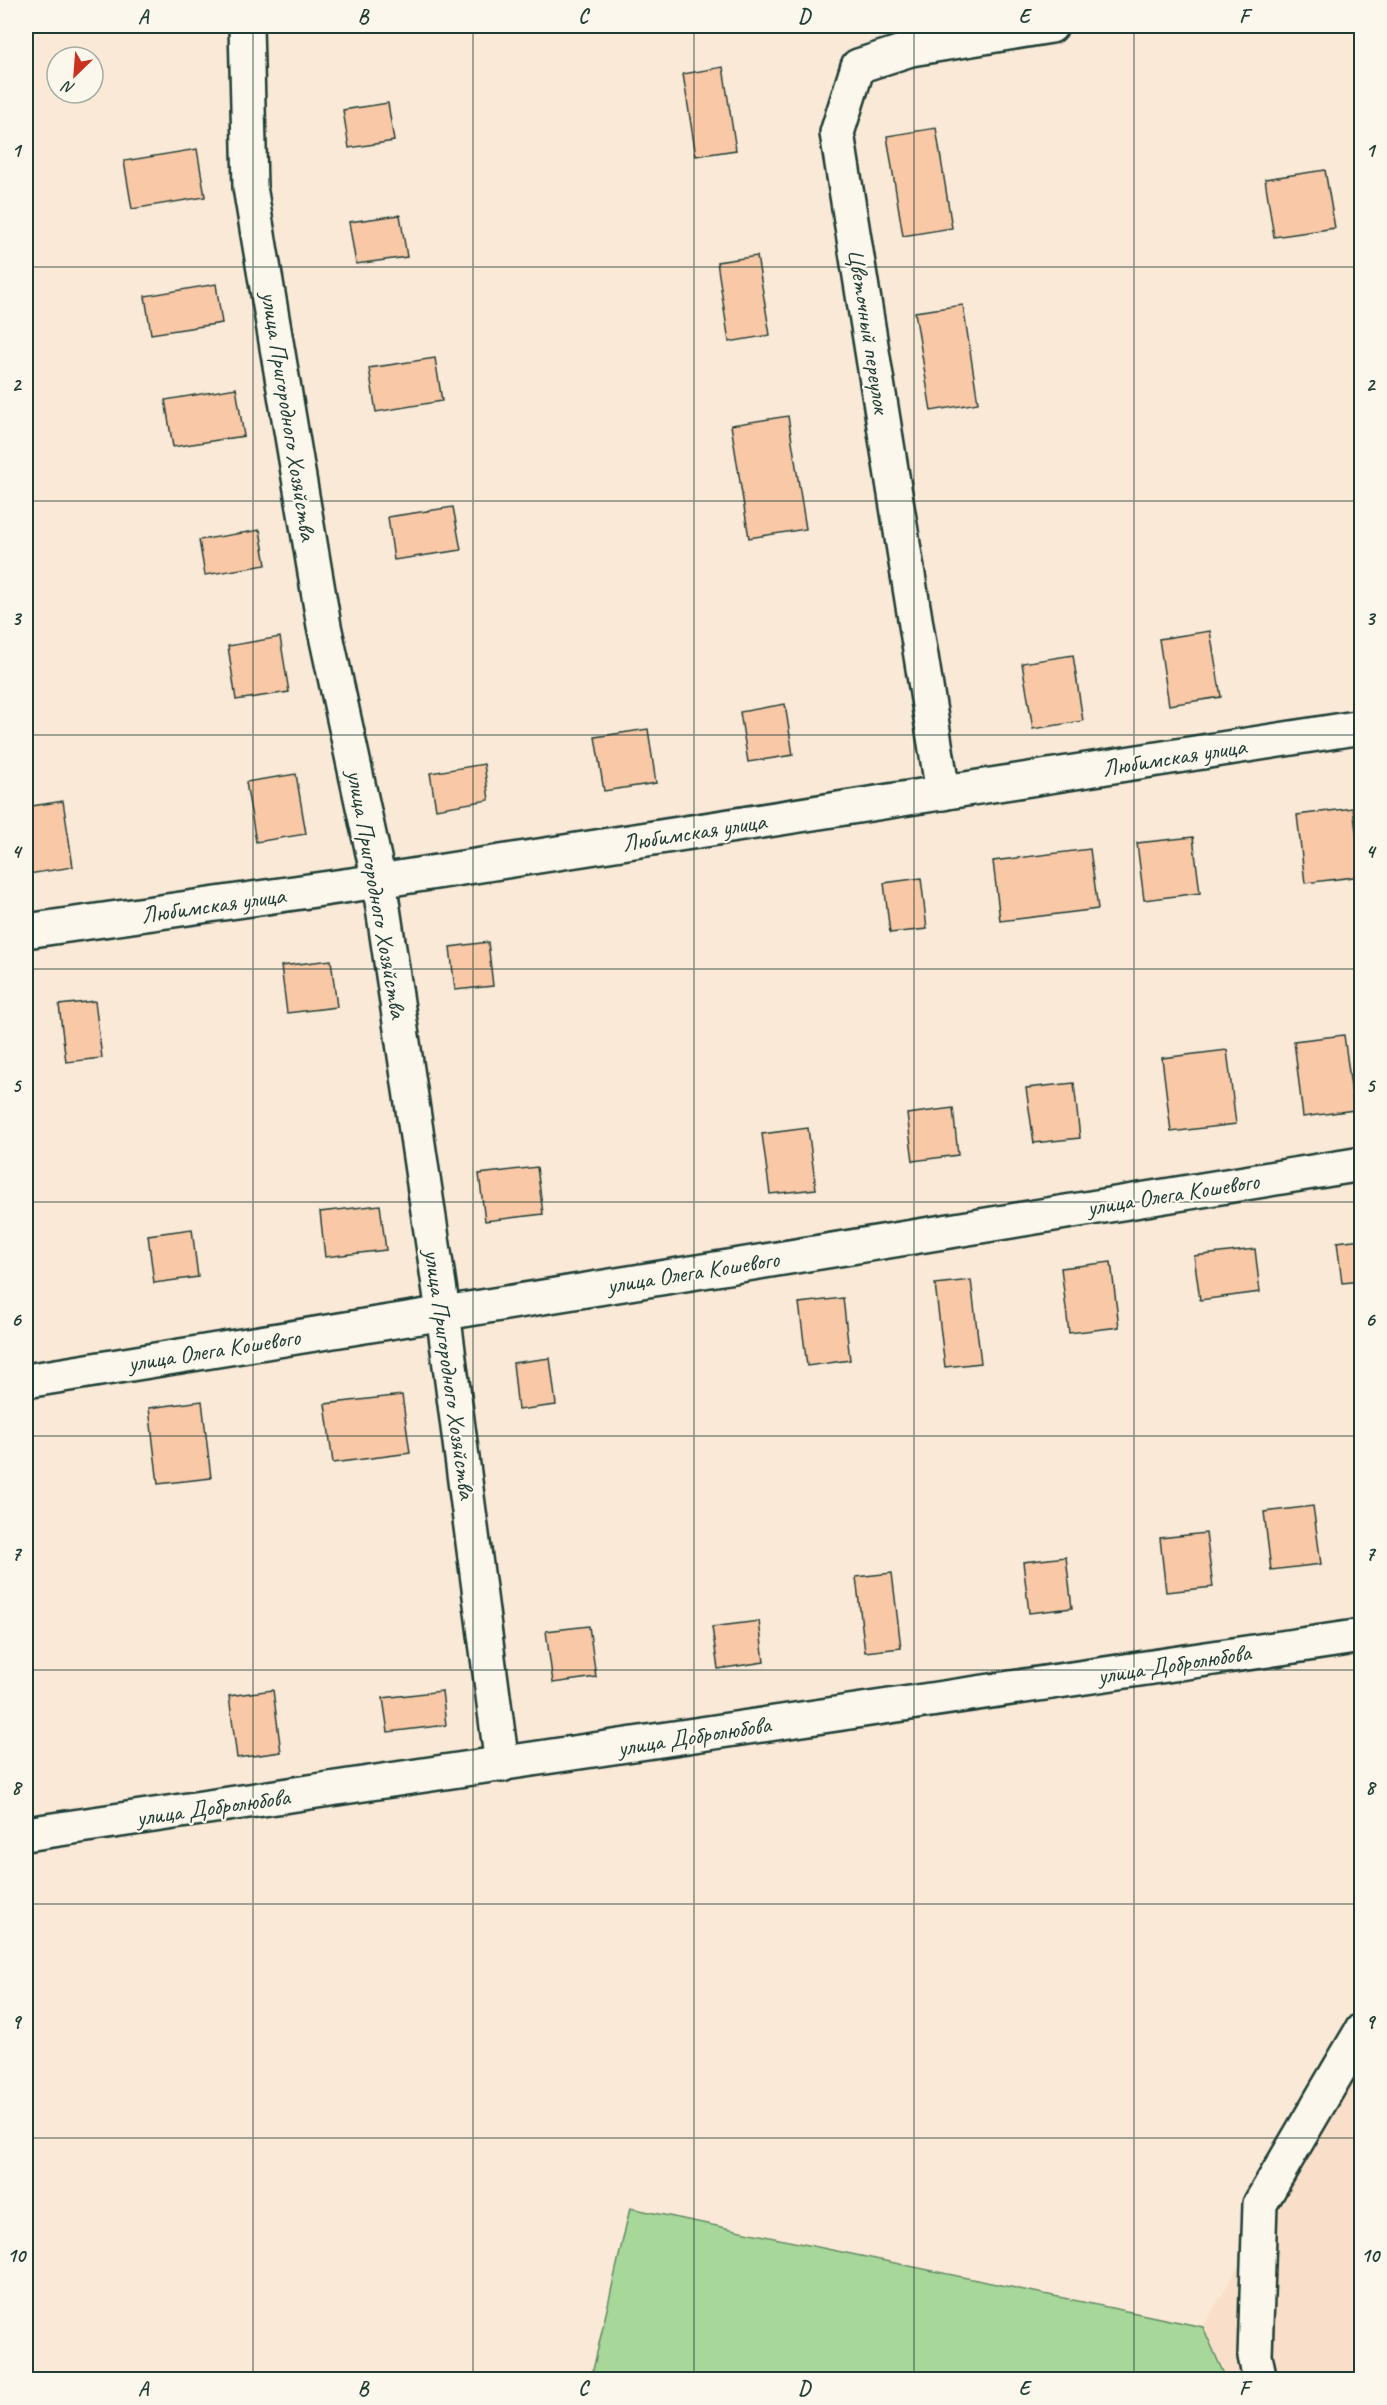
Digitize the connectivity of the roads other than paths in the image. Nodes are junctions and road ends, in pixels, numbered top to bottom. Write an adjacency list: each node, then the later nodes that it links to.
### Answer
1 (246, 26): 5 (street, улица Пригородного Хозяйства)
2 (1051, 26): 4 (street, Цветочный переулок)
3 (1362, 727): 4 (street, Любимская улица)
4 (943, 793): 5 (street, Любимская улица)
5 (379, 881): 6 (street, Любимская улица); 8 (street, улица Пригородного Хозяйства)
6 (26, 931)
7 (1362, 1164): 8 (street, улица Олега Кошевого)
8 (443, 1312): 9 (street, улица Олега Кошевого); 11 (street, улица Пригородного Хозяйства)
9 (26, 1381)
10 (1362, 1636): 11 (street, улица Добролюбова)
11 (502, 1765): 12 (street, улица Добролюбова)
12 (26, 1834)
13 (1362, 2030): 14 (street)
14 (1260, 2379)

